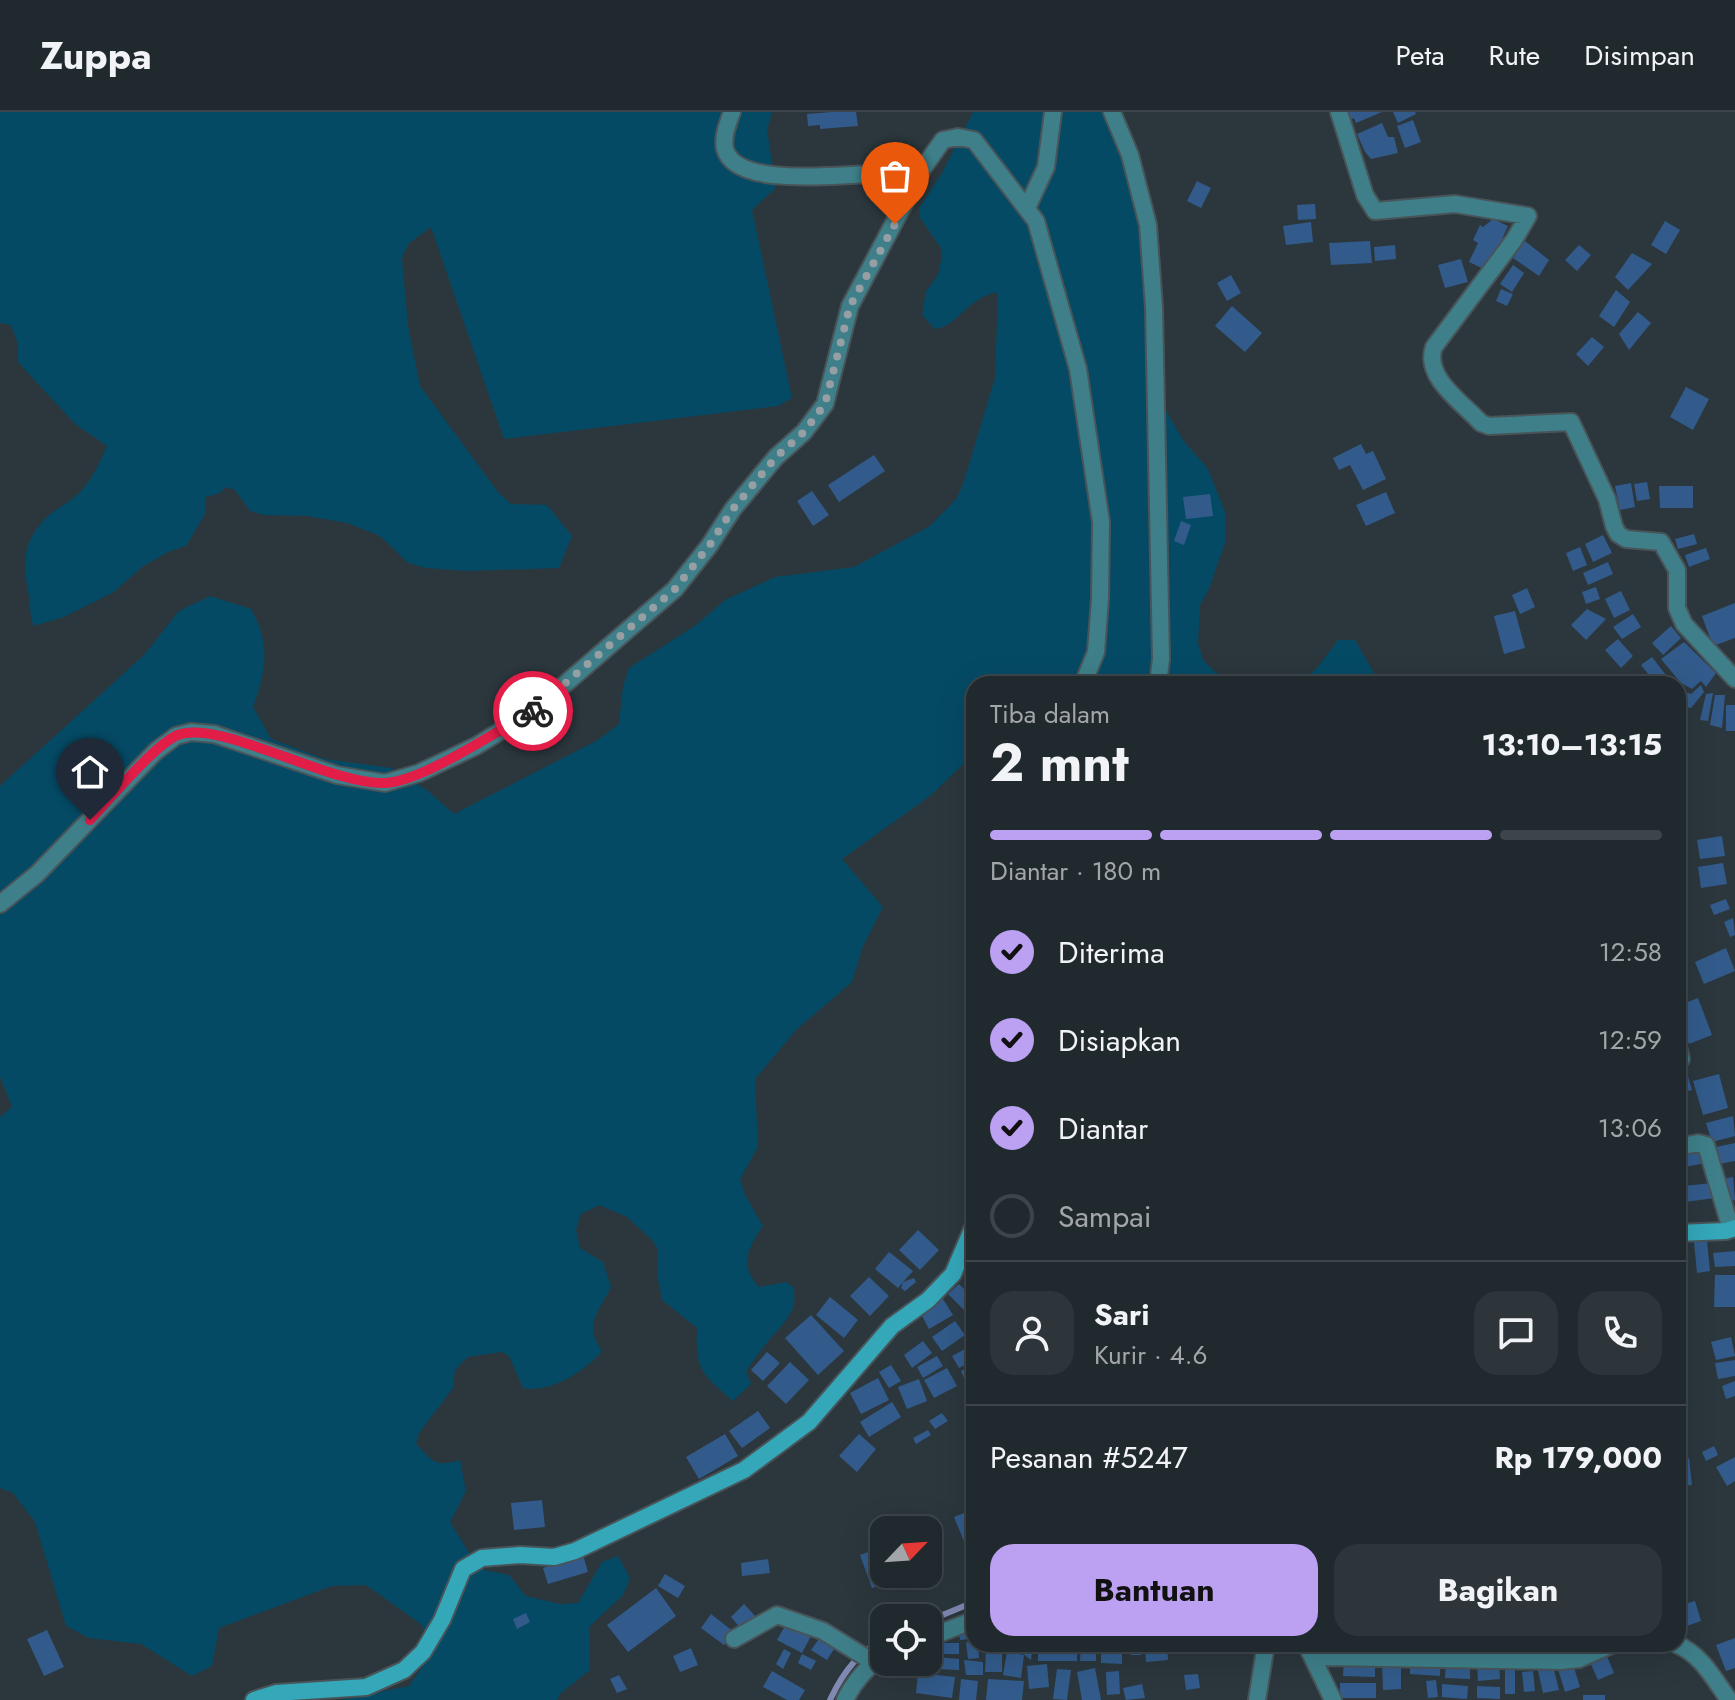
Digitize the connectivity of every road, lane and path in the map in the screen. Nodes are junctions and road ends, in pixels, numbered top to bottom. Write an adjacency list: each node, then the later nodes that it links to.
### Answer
1 (732, 112): 5 (street)
2 (1053, 112): 6 (street)
3 (1112, 112): 8 (street)
4 (1339, 112): 9 (street)
5 (913, 189): 6 (street); 10 (street)
6 (1027, 208): 7 (street)
7 (1086, 676)
8 (1159, 676)
9 (1735, 679)
10 (0, 904)
11 (1686, 1145): 12 (street)
12 (1733, 1228): 13 (street)
13 (1686, 1232)
14 (966, 1244): 25 (street)
15 (966, 1623): 16 (street)
16 (942, 1633)
17 (734, 1639): 22 (street)
18 (1686, 1649): 29 (street)
19 (1265, 1652): 27 (street)
20 (1313, 1652): 24 (street)
21 (1595, 1652): 24 (street)
22 (870, 1656)
23 (870, 1658): 26 (street)
24 (1319, 1659): 28 (street)
25 (254, 1700)
26 (845, 1700)
27 (1257, 1700)
28 (1333, 1700)
29 (1729, 1700)

